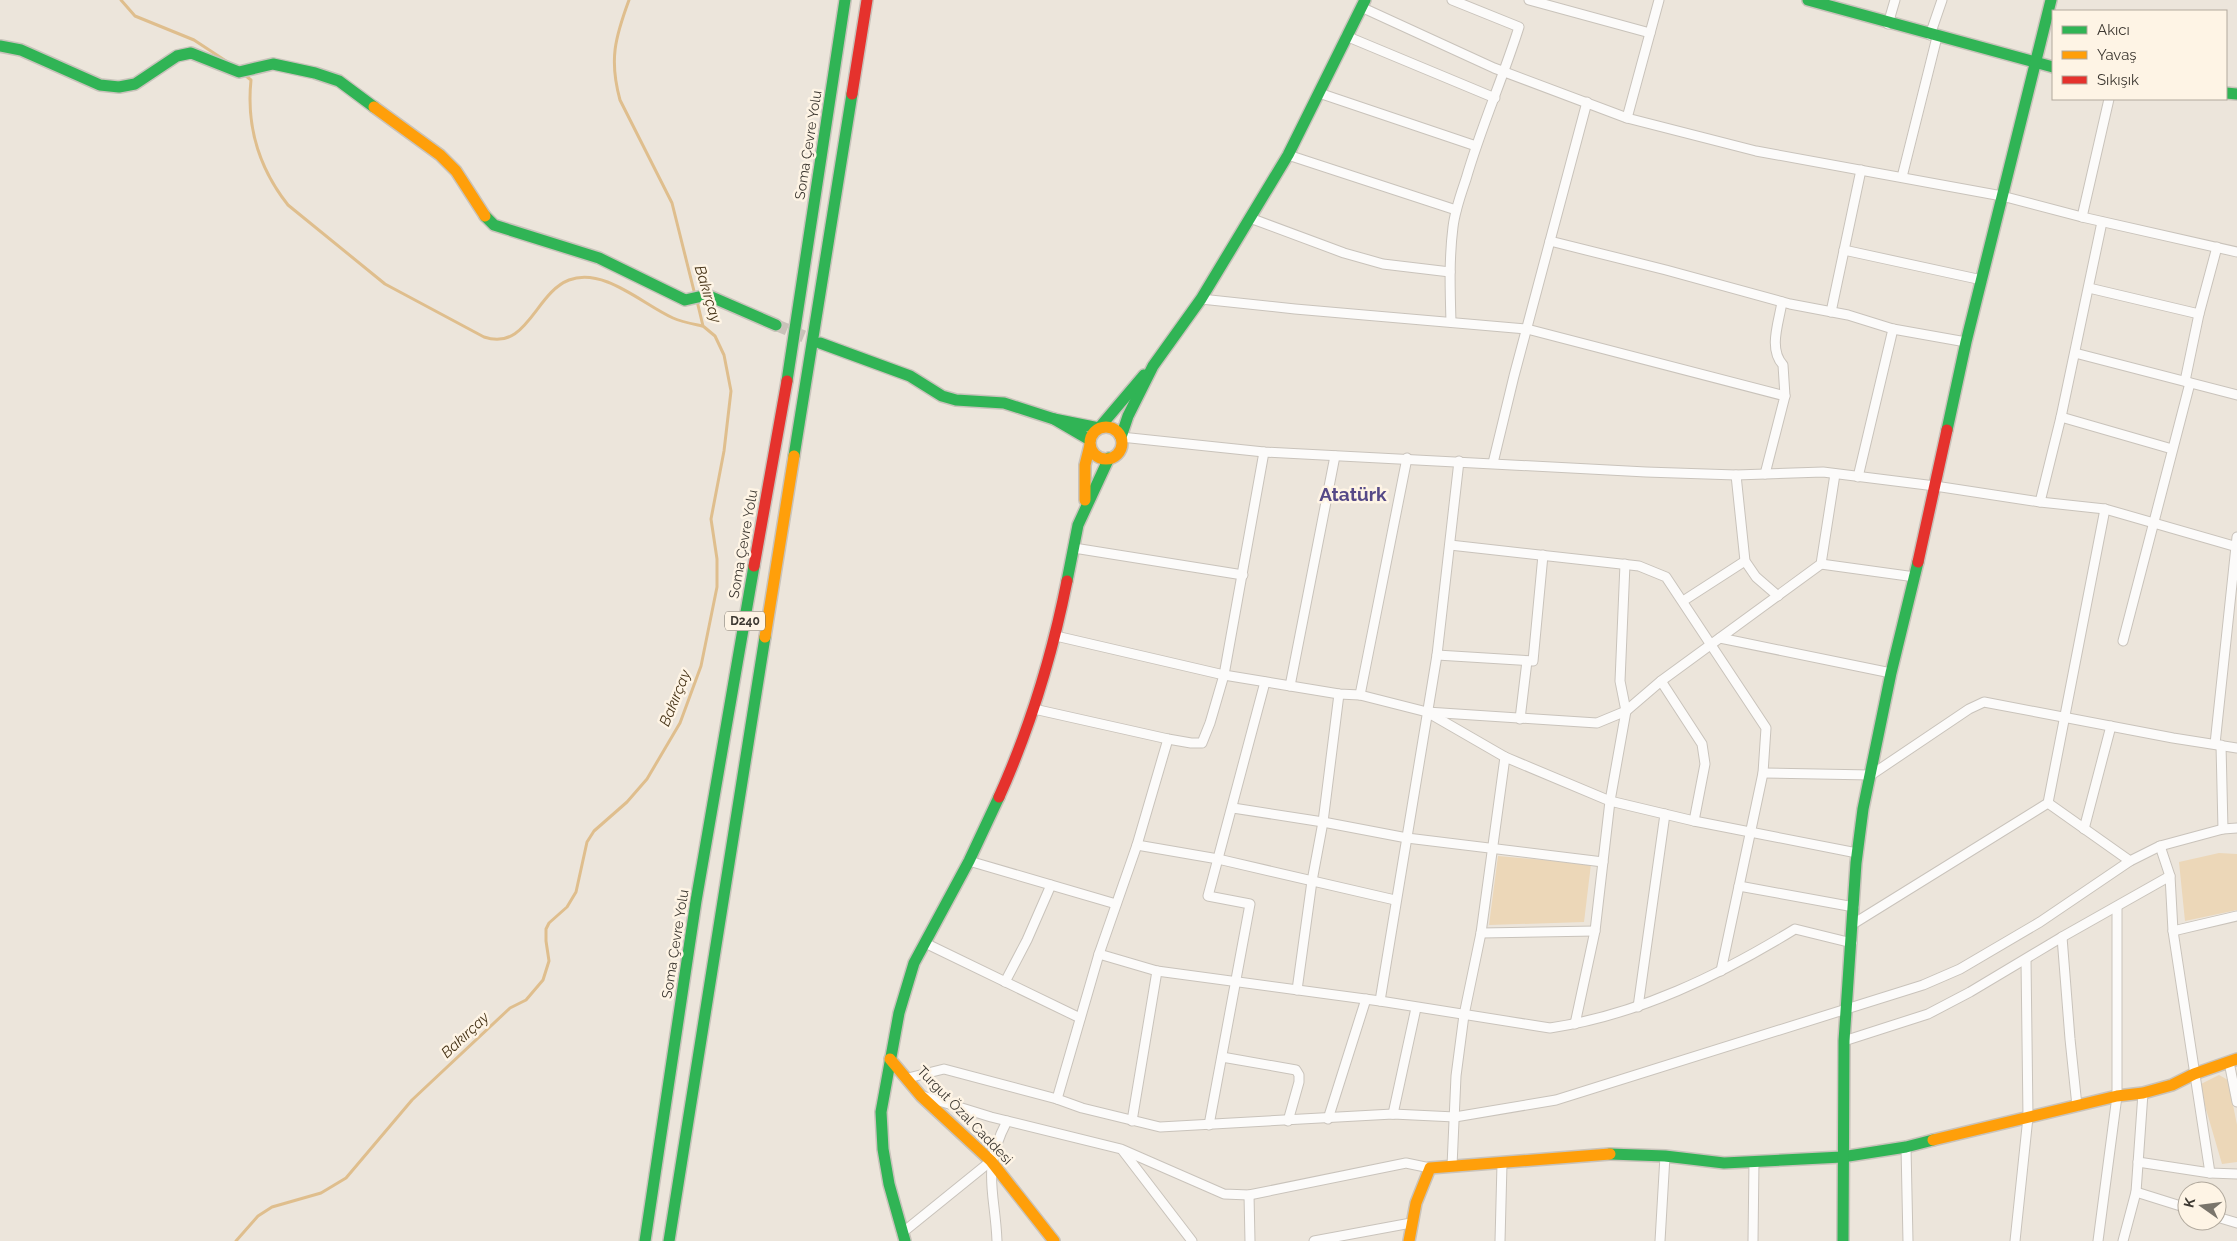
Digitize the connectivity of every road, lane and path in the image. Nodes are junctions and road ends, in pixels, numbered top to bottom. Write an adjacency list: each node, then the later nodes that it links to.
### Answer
1 (845, 0): 200 (main road, Soma Çevre Yolu / D240)
2 (867, 0): 201 (main road, D240)
3 (1452, 0): 18 (street)
4 (1529, 0): 12 (street)
5 (1659, 0): 12 (street)
6 (1808, 0): 11 (main road)
7 (1895, 0): 11 (street)
8 (1942, 0): 14 (street)
9 (2052, 0): 16 (main road)
10 (1363, 3): 13 (main road); 18 (street)
11 (1888, 24): 14 (main road)
12 (1650, 33): 23 (street)
13 (1346, 36): 19 (main road); 20 (street)
14 (1933, 36): 16 (main road); 27 (street)
15 (0, 46): 45 (main road)
16 (2034, 62): 17 (main road); 28 (main road)
17 (2052, 67)
18 (1505, 72): 20 (street); 22 (street)
19 (1320, 93): 24 (street); 25 (main road)
20 (1494, 98): 24 (street)
21 (2109, 100): 30 (street)
22 (1587, 102): 23 (street); 33 (street)
23 (1627, 118): 26 (street)
24 (1476, 146): 29 (street)
25 (1288, 156): 29 (street); 31 (main road)
26 (1861, 170): 27 (street); 35 (street)
27 (1902, 178): 28 (street)
28 (2002, 196): 30 (street); 38 (main road)
29 (1456, 210): 37 (street)
30 (2082, 217): 32 (street)
31 (1250, 218): 37 (street); 40 (main road)
32 (2102, 222): 34 (street); 39 (street)
33 (1550, 241): 41 (street); 46 (street)
34 (2217, 247): 36 (street); 43 (street)
35 (1844, 250): 38 (street); 42 (street)
36 (2237, 252)
37 (1450, 272): 44 (street)
38 (1982, 280): 48 (main road)
39 (2089, 288): 43 (street); 50 (street)
40 (1201, 299): 44 (street); 51 (main road)
41 (1782, 302): 42 (street); 54 (street)
42 (1831, 312): 47 (street)
43 (2199, 314): 52 (street)
44 (1451, 322): 46 (street)
45 (776, 325)
46 (1527, 329): 54 (street); 66 (street)
47 (1894, 329): 48 (street); 70 (street)
48 (1966, 342): 71 (main road)
49 (820, 343): 56 (main road)
50 (2075, 353): 52 (street); 55 (street)
51 (1153, 366): 57 (main road); 58 (main road)
52 (2187, 382): 53 (street); 60 (street)
53 (2237, 395)
54 (1785, 396): 67 (street)
55 (2061, 417): 60 (street); 72 (street)
56 (1054, 419): 57 (main road); 59 (main road)
57 (1099, 428): 58 (main road); 59 (main road)
58 (1121, 437): 61 (street); 63 (main road)
59 (1090, 442): 63 (main road); 73 (main road)
60 (2172, 449): 75 (street)
61 (1264, 452): 62 (street); 83 (street)
62 (1335, 456): 64 (street); 97 (street)
63 (1109, 458): 73 (main road)
64 (1406, 458): 65 (street); 99 (street)
65 (1459, 461): 66 (street); 77 (street)
66 (1493, 463): 69 (street)
67 (1765, 474): 68 (street); 69 (street)
68 (1835, 474): 70 (street); 82 (street)
69 (1736, 475): 80 (street)
70 (1858, 477): 71 (street)
71 (1935, 486): 72 (street); 84 (main road)
72 (2040, 502): 74 (street)
73 (1085, 507): 78 (main road)
74 (2105, 509): 75 (street); 103 (street)
75 (2154, 521): 76 (street); 89 (street)
76 (2236, 543): 107 (street)
77 (1450, 546): 79 (street); 91 (street)
78 (1074, 548): 83 (street); 87 (main road)
79 (1543, 556): 81 (street); 92 (street)
80 (1745, 561): 85 (street); 86 (street)
81 (1625, 564): 86 (street); 101 (street)
82 (1821, 564): 84 (street); 85 (street)
83 (1242, 575): 94 (street)
84 (1915, 577): 93 (main road)
85 (1778, 596): 88 (street)
86 (1683, 601): 90 (street)
87 (1056, 636): 94 (street); 100 (main road)
88 (1720, 638): 90 (street); 93 (street)
89 (2123, 641)
90 (1712, 645): 95 (street); 110 (street)
91 (1437, 655): 92 (street); 102 (street)
92 (1527, 661): 104 (street)
93 (1891, 673): 111 (main road)
94 (1224, 674): 96 (street); 106 (street)
95 (1661, 681): 101 (street); 116 (street)
96 (1265, 682): 97 (street); 114 (street)
97 (1290, 686): 98 (street)
98 (1339, 694): 99 (street); 117 (street)
99 (1360, 695): 102 (street)
100 (1034, 709): 106 (street); 128 (main road)
101 (1626, 711): 104 (street); 112 (street)
102 (1427, 712): 104 (street); 109 (street); 122 (street)
103 (2066, 716): 105 (street); 111 (street); 113 (street)
104 (1520, 719)
105 (2111, 726): 107 (street); 119 (street)
106 (1168, 739): 123 (street)
107 (2218, 744): 108 (street); 120 (street)
108 (2237, 748)
109 (1505, 757): 112 (street); 125 (street)
110 (1762, 772): 111 (street); 121 (street)
111 (1871, 775): 126 (main road)
112 (1610, 801): 115 (street); 130 (street)
113 (2048, 803): 119 (street); 140 (street)
114 (1233, 808): 117 (street); 127 (street)
115 (1665, 814): 116 (street); 156 (street)
116 (1694, 821): 121 (street)
117 (1323, 822): 122 (street); 132 (street)
118 (2237, 828): 120 (street)
119 (2084, 829): 129 (street)
120 (2223, 829): 124 (street)
121 (1750, 831): 126 (street); 134 (street)
122 (1407, 838): 125 (street); 135 (street)
123 (1137, 845): 127 (street); 136 (street)
124 (2160, 846): 129 (street); 131 (street)
125 (1492, 848): 130 (street); 143 (street)
126 (1857, 853): 137 (main road)
127 (1218, 859): 132 (street); 152 (street)
128 (969, 861): 133 (street); 145 (main road)
129 (2130, 861): 158 (street)
130 (1603, 862): 142 (street)
131 (2170, 876): 138 (street); 141 (street)
132 (1312, 881): 135 (street); 153 (street)
133 (1051, 885): 136 (street); 151 (street)
134 (1738, 886): 137 (street); 150 (street)
135 (1395, 900): 155 (street)
136 (1116, 904): 147 (street)
137 (1854, 906): 140 (main road)
138 (2117, 907): 144 (street); 170 (street)
139 (2237, 916): 141 (street)
140 (1853, 924): 146 (main road)
141 (2174, 930): 166 (street)
142 (1595, 931): 143 (street); 161 (street)
143 (1481, 933): 159 (street)
144 (2062, 937): 148 (street); 173 (street)
145 (925, 943): 151 (street); 164 (main road)
146 (1852, 943): 150 (street); 158 (main road)
147 (1099, 954): 149 (street); 160 (street)
148 (2026, 960): 162 (street); 175 (street)
149 (1157, 971): 152 (street); 180 (street)
150 (1721, 971): 156 (street)
151 (1006, 982): 160 (street)
152 (1236, 982): 153 (street); 163 (street)
153 (1297, 990): 154 (street)
154 (1366, 999): 155 (street); 177 (street)
155 (1380, 1001): 157 (street)
156 (1638, 1006): 161 (street)
157 (1416, 1008): 159 (street); 174 (street)
158 (1847, 1009): 162 (main road); 176 (street)
159 (1464, 1016): 161 (street); 176 (street)
160 (1080, 1018): 171 (street)
161 (1575, 1024)
162 (1844, 1040): 185 (main road)
163 (1222, 1058): 178 (street); 181 (street)
164 (890, 1059): 167 (main road, Turgut Özal Caddesi); 198 (main road)
165 (2233, 1060): 166 (main road); 172 (street)
166 (2194, 1074): 168 (main road); 192 (street)
167 (908, 1078): 169 (main road, Turgut Özal Caddesi); 171 (street)
168 (2143, 1093): 170 (main road); 188 (street)
169 (922, 1096): 179 (street); 186 (main road, Turgut Özal Caddesi)
170 (2117, 1096): 173 (main road); 214 (street)
171 (1057, 1099): 180 (street)
172 (2237, 1102)
173 (2077, 1106): 175 (main road)
174 (1393, 1114): 176 (street); 177 (street)
175 (2028, 1117): 182 (main road); 213 (street)
176 (1455, 1118): 190 (street)
177 (1328, 1119): 178 (street)
178 (1288, 1120): 181 (street)
179 (1007, 1121): 183 (street); 186 (street)
180 (1132, 1121): 181 (street)
181 (1209, 1125)
182 (1906, 1147): 185 (main road); 212 (street)
183 (1121, 1149): 195 (street); 204 (street)
184 (1665, 1156): 187 (main road); 189 (main road); 209 (street)
185 (1842, 1157): 187 (main road); 211 (main road)
186 (991, 1161): 198 (street); 202 (street); 203 (main road, Turgut Özal Caddesi)
187 (1754, 1161): 210 (street)
188 (2138, 1162): 192 (street); 194 (street)
189 (1502, 1164): 190 (main road); 208 (street)
190 (1452, 1166): 191 (main road)
191 (1430, 1168): 195 (street); 197 (main road)
192 (2210, 1173): 193 (street)
193 (2237, 1174)
194 (2136, 1192): 196 (street); 215 (street)
195 (1248, 1195): 205 (street)
196 (2177, 1205)
197 (1411, 1223): 199 (street); 207 (main road)
198 (903, 1237)
199 (1346, 1238): 206 (street)
200 (645, 1241)
201 (669, 1241)
202 (997, 1241)
203 (1054, 1241)
204 (1192, 1241)
205 (1250, 1241)
206 (1314, 1241)
207 (1409, 1241)
208 (1500, 1241)
209 (1660, 1241)
210 (1753, 1241)
211 (1843, 1241)
212 (1908, 1241)
213 (2015, 1241)
214 (2098, 1241)
215 (2123, 1241)

